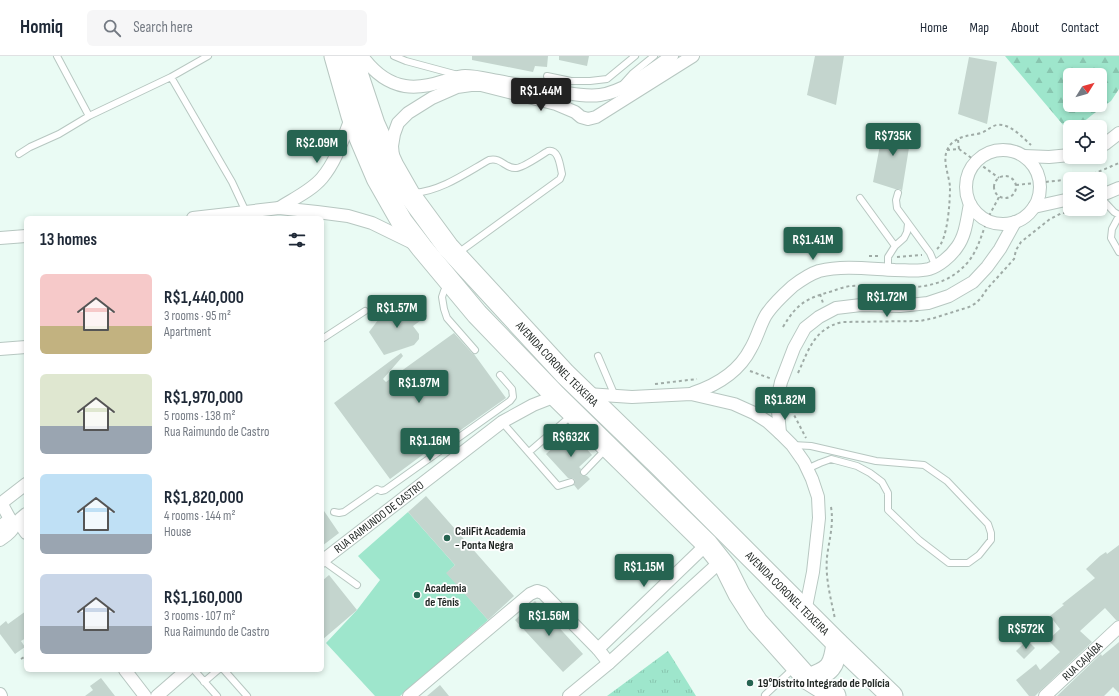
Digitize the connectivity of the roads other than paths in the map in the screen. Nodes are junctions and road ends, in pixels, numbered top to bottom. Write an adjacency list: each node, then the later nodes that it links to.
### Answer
1 (57, 56): 20 (lane)
2 (208, 56): 14 (lane)
3 (335, 56): 21 (highway, AVENIDA CORONEL TEIXEIRA)
4 (354, 56): 27 (highway, AVENIDA CORONEL TEIXEIRA)
5 (362, 56): 12 (street)
6 (394, 56): 12 (lane)
7 (635, 56): 11 (lane)
8 (654, 56): 15 (lane)
9 (672, 56): 15 (street)
10 (693, 56): 18 (street)
11 (630, 58): 13 (lane)
12 (464, 76): 16 (street)
13 (547, 76)
14 (172, 77): 20 (lane); 38 (lane)
15 (617, 90): 17 (street)
16 (579, 95): 17 (street); 19 (street)
17 (600, 95): 18 (street)
18 (606, 111): 19 (street)
19 (575, 112): 27 (street)
20 (89, 116): 24 (lane)
21 (352, 116): 37 (street); 46 (highway, AVENIDA CORONEL TEIXEIRA)
22 (1119, 133): 23 (street)
23 (1107, 142)
24 (19, 154)
25 (1024, 156): 26 (street); 34 (street); 36 (street)
26 (1063, 156)
27 (393, 166): 31 (highway, AVENIDA CORONEL TEIXEIRA)
28 (1119, 188): 30 (street)
29 (898, 193): 42 (lane)
30 (1107, 193)
31 (409, 194): 48 (highway, AVENIDA CORONEL TEIXEIRA); 48 (lane)
32 (860, 198): 45 (lane)
33 (1063, 201): 36 (street)
34 (970, 204): 41 (street); 49 (street)
35 (1107, 205): 40 (lane)
36 (1034, 207): 41 (street)
37 (279, 208): 38 (street); 46 (street)
38 (246, 212): 39 (street)
39 (211, 216)
40 (1119, 216): 47 (lane)
41 (1015, 222): 65 (street)
42 (908, 224): 45 (lane); 49 (lane)
43 (24, 236): 44 (street)
44 (0, 238)
45 (895, 246): 50 (lane)
46 (422, 248): 51 (highway, AVENIDA CORONEL TEIXEIRA)
47 (1119, 252)
48 (455, 255): 59 (highway, AVENIDA CORONEL TEIXEIRA)
49 (936, 266): 50 (street)
50 (888, 270): 60 (street)
51 (450, 282): 56 (lane); 61 (highway, AVENIDA CORONEL TEIXEIRA)
52 (365, 311): 53 (lane)
53 (324, 338)
54 (24, 346): 55 (street)
55 (0, 349)
56 (475, 350)
57 (598, 356): 62 (lane)
58 (500, 376): 73 (lane)
59 (586, 394): 62 (street); 83 (highway, AVENIDA CORONEL TEIXEIRA)
60 (691, 394): 62 (street); 65 (street)
61 (556, 396): 63 (highway, AVENIDA CORONEL TEIXEIRA); 64 (street, RUA RAIMUNDO DE CASTRO)
62 (615, 396)
63 (574, 413): 67 (highway, AVENIDA CORONEL TEIXEIRA); 68 (lane)
64 (502, 422): 68 (lane); 79 (street, RUA RAIMUNDO DE CASTRO)
65 (780, 432): 66 (street)
66 (792, 445): 69 (street); 69 (lane)
67 (608, 446): 70 (lane); 78 (highway, AVENIDA CORONEL TEIXEIRA)
68 (529, 452): 71 (lane)
69 (807, 469): 83 (street)
70 (584, 472)
71 (571, 482)
72 (24, 486): 75 (street)
73 (334, 512)
74 (24, 515): 76 (street)
75 (5, 523): 77 (street)
76 (24, 530)
77 (0, 540)
78 (707, 544): 81 (highway, AVENIDA CORONEL TEIXEIRA); 86 (street)
79 (324, 558)
80 (324, 561): 82 (lane)
81 (721, 561): 87 (street); 93 (highway, AVENIDA CORONEL TEIXEIRA)
82 (357, 586)
83 (805, 612): 85 (highway, AVENIDA CORONEL TEIXEIRA)
84 (1119, 627): 104 (street, RUA CAJAÍBA)
85 (837, 643): 93 (highway); 103 (highway, AVENIDA CORONEL TEIXEIRA)
86 (598, 649): 87 (street); 99 (street)
87 (610, 663): 100 (street)
88 (127, 672): 95 (street)
89 (185, 672): 96 (street)
90 (196, 672): 94 (lane)
91 (216, 672): 94 (lane)
92 (226, 672): 98 (lane)
93 (802, 672): 101 (lane); 102 (highway, AVENIDA CORONEL TEIXEIRA)
94 (204, 682): 97 (lane)
95 (145, 696)
96 (157, 696)
97 (217, 696)
98 (247, 696)
99 (409, 696)
100 (569, 696)
101 (766, 696)
102 (834, 696)
103 (892, 696)
104 (1045, 696)

